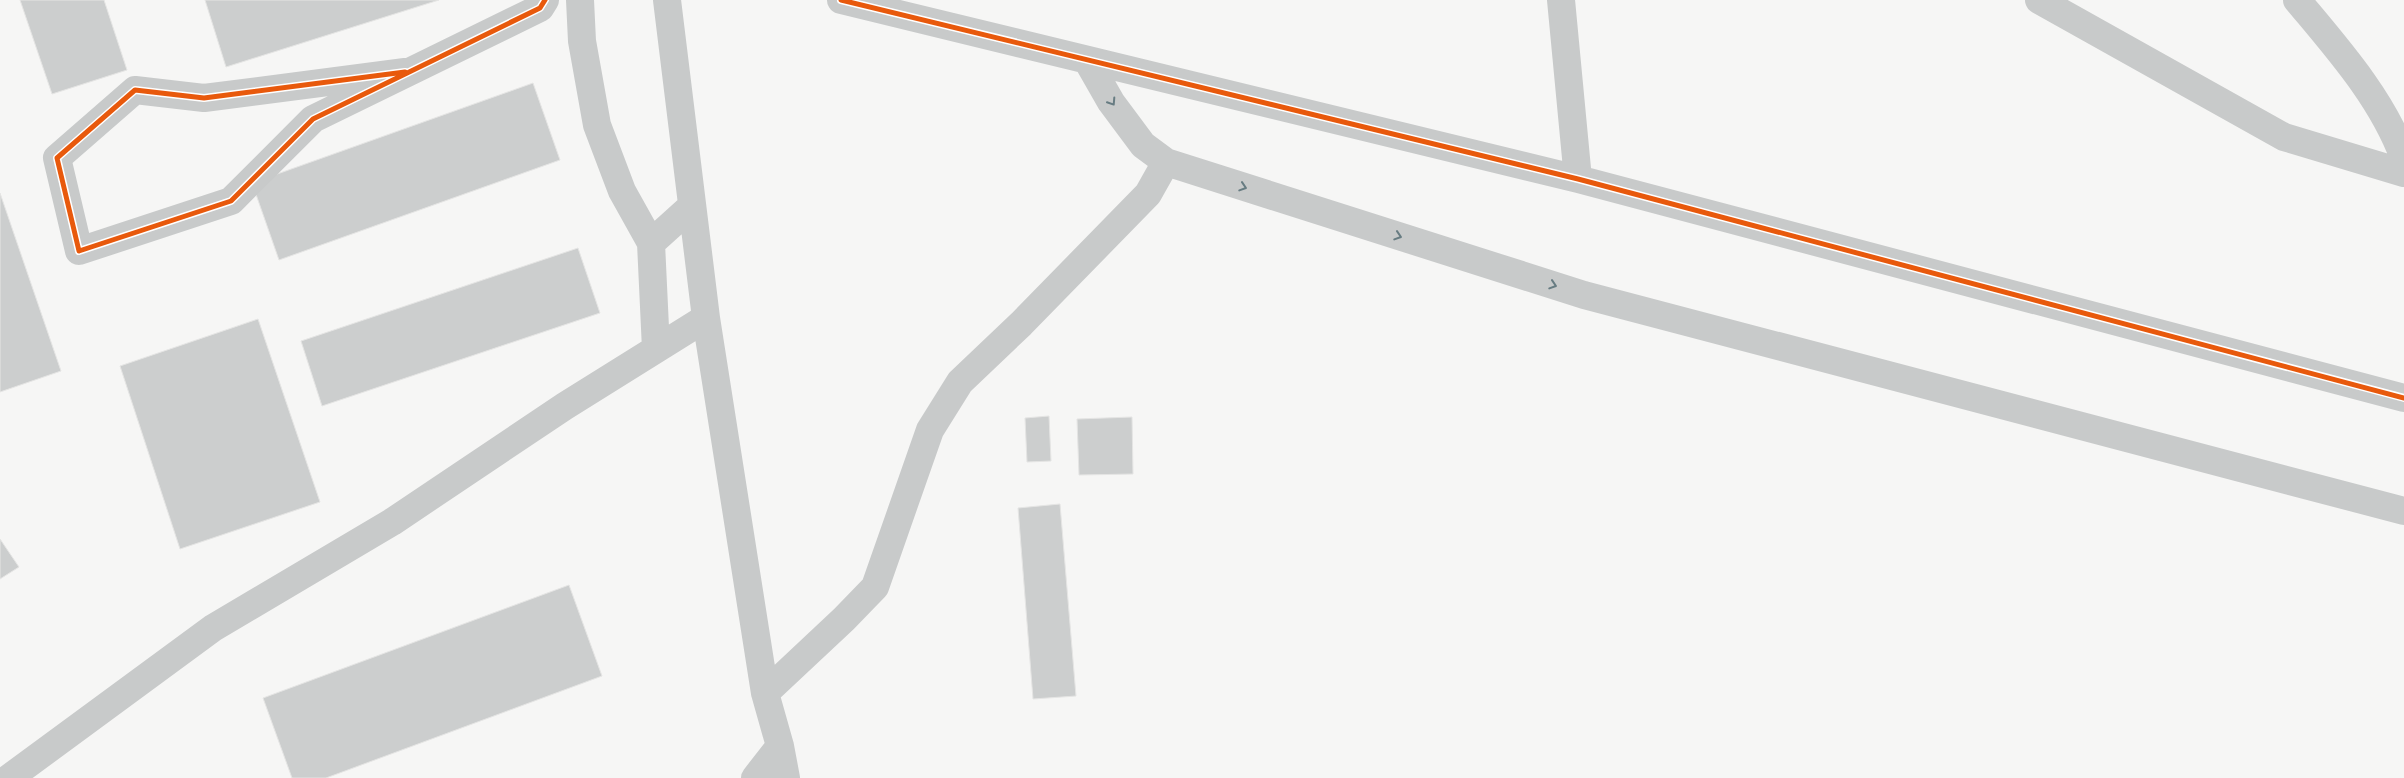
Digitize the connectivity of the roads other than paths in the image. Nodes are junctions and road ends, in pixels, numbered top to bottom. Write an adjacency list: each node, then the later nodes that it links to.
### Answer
1 (545, 0): 9 (street)
2 (580, 0): 15 (street)
3 (667, 0): 14 (street)
4 (841, 0): 8 (street)
5 (1561, 0): 13 (street)
6 (2039, 0): 12 (street)
7 (2297, 0): 10 (street)
8 (1087, 60): 11 (street, one-way to 11); 13 (street)
9 (405, 72): 9 (street)
10 (2404, 158)
11 (1166, 162): 19 (street, one-way to 19); 20 (street)
12 (2404, 174)
13 (1578, 179): 18 (street)
14 (692, 206): 15 (street); 16 (street)
15 (651, 243): 17 (street)
16 (706, 318): 17 (street); 20 (street)
17 (656, 349): 22 (street)
18 (2404, 398)
19 (2404, 511)
20 (765, 693): 21 (street)
21 (780, 746): 23 (street); 24 (street)
22 (9, 778)
23 (755, 778)
24 (786, 778)

